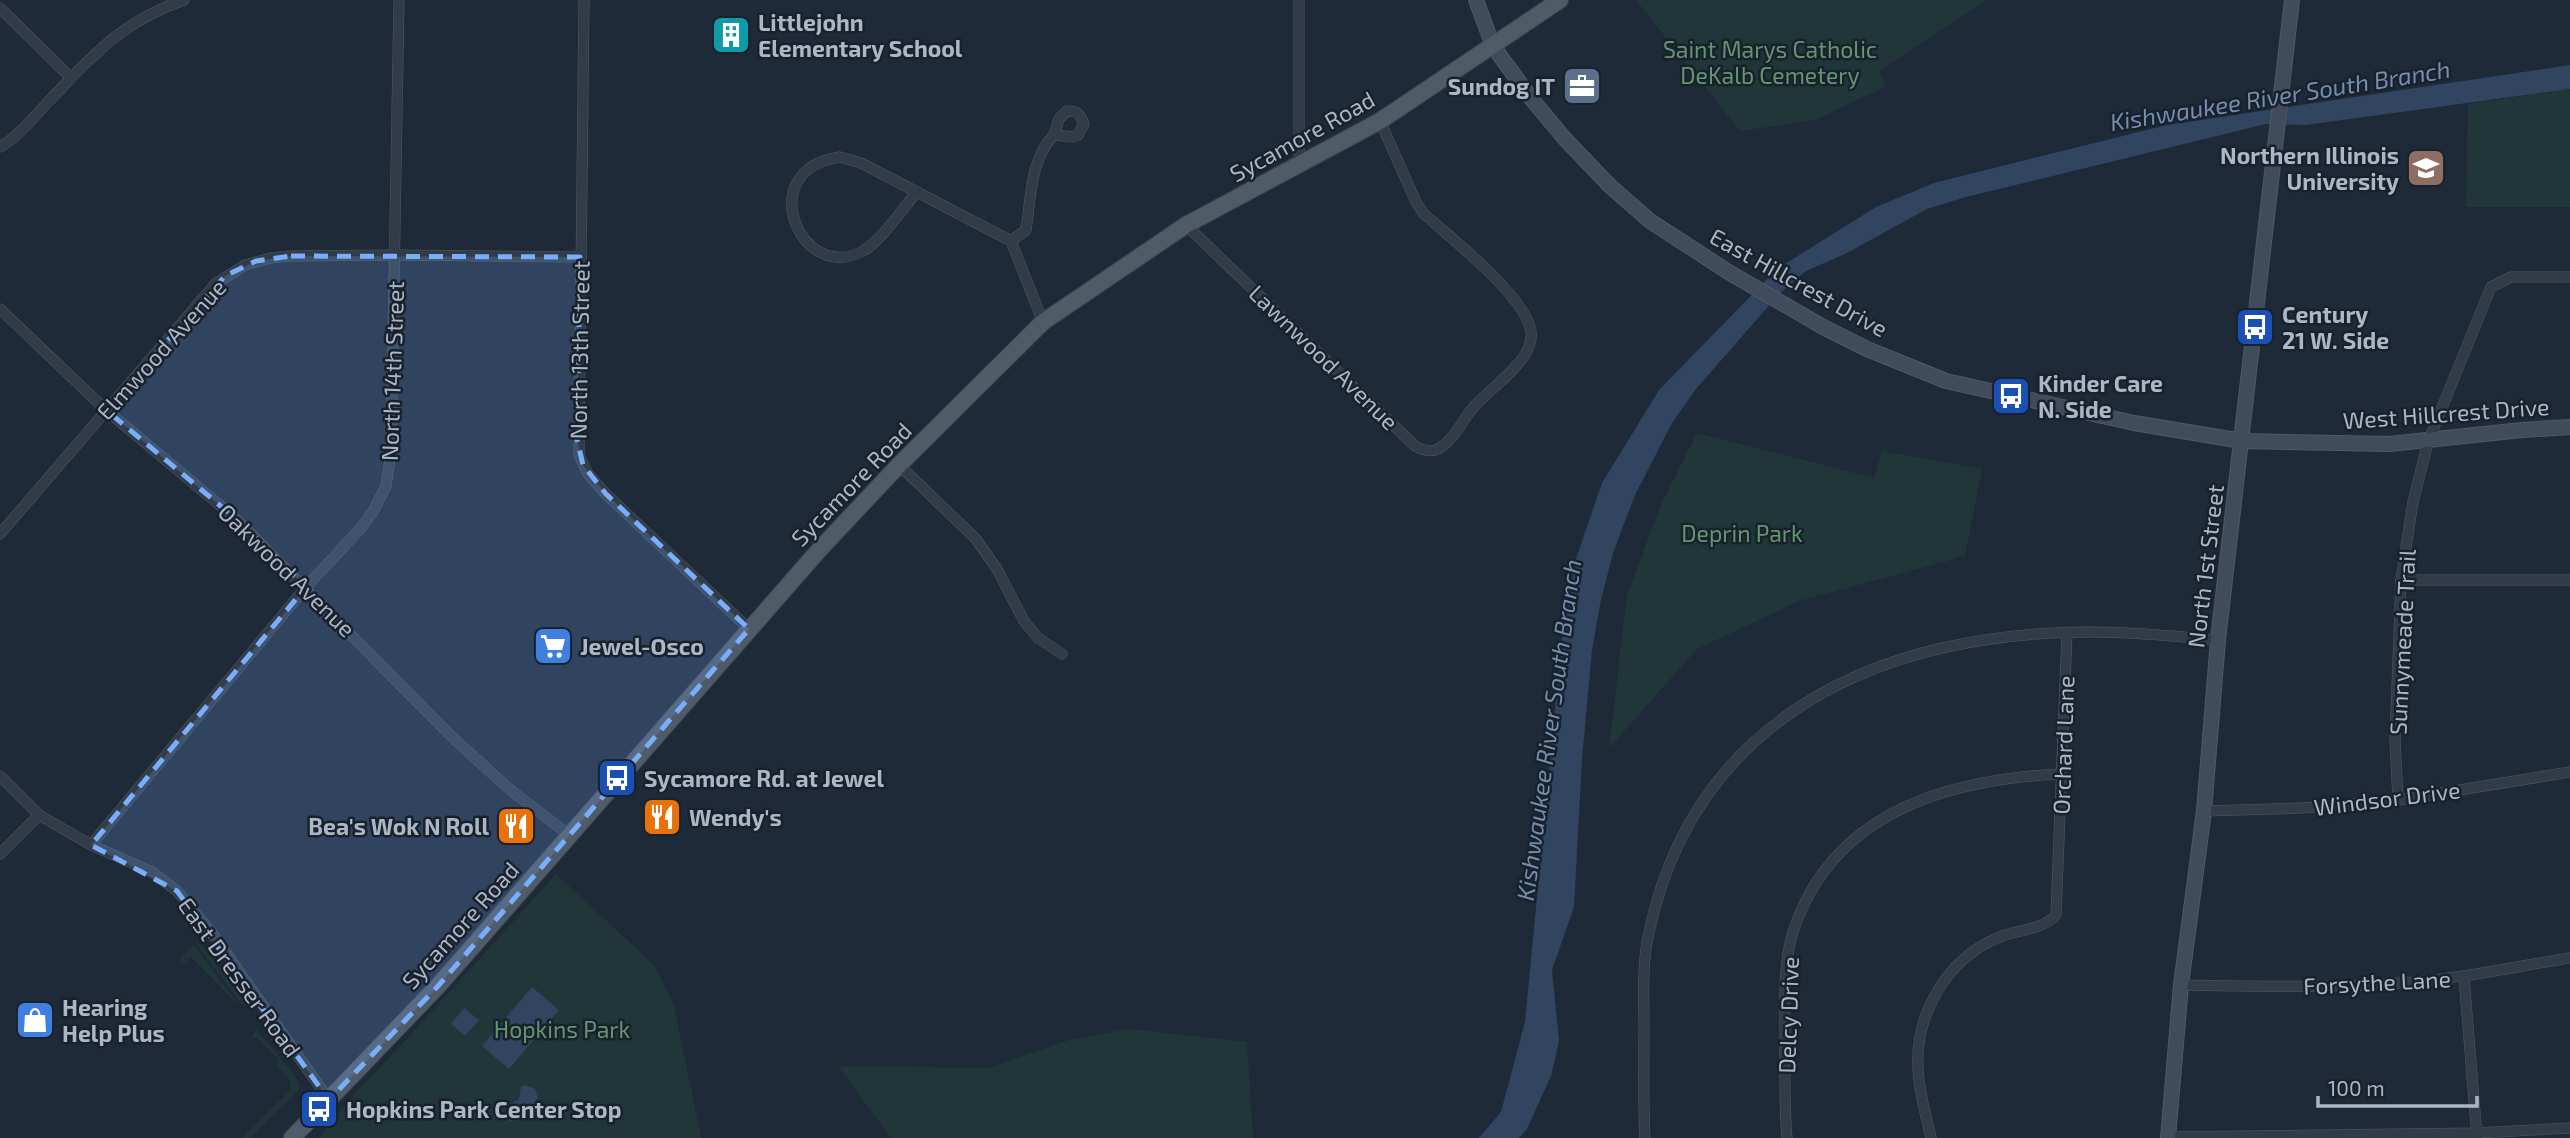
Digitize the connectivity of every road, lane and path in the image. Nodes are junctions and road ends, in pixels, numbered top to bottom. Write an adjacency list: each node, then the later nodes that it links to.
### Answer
1 (184, 0): 10 (street)
2 (400, 0): 18 (street, North 14th Street)
3 (584, 0): 19 (street, North 13th Street)
4 (1299, 0): 14 (street)
5 (1476, 0): 9 (street, East Hillcrest Drive)
6 (1560, 0): 9 (main road, Sycamore Road)
7 (2292, 0): 25 (street, North 1st Street)
8 (0, 8): 10 (street)
9 (1493, 46): 11 (main road, Sycamore Road); 25 (street, East Hillcrest Drive)
10 (71, 78): 13 (street)
11 (1380, 121): 14 (main road, Sycamore Road); 16 (street, Lawnwood Avenue)
12 (1054, 135): 17 (street)
13 (0, 147)
14 (1299, 165): 16 (main road, Sycamore Road)
15 (917, 192): 15 (street); 17 (street)
16 (1186, 225): 22 (main road, Sycamore Road)
17 (1011, 242): 22 (street)
18 (396, 255): 19 (street, Elmwood Avenue); 23 (street, Elmwood Avenue); 31 (street, North 14th Street)
19 (580, 257): 32 (street, North 13th Street)
20 (2570, 277): 26 (street, Sunnymeade Trail)
21 (0, 309): 23 (street, Oakwood Avenue)
22 (1043, 322): 27 (main road, Sycamore Road)
23 (106, 411): 28 (street, Elmwood Avenue); 31 (street, Oakwood Avenue)
24 (2570, 427): 26 (street, West Hillcrest Drive)
25 (2242, 441): 26 (street, West Hillcrest Drive); 34 (street, North 1st Street)
26 (2428, 442): 29 (street, Sunnymeade Trail)
27 (899, 465): 32 (main road, Sycamore Road); 35 (street)
28 (0, 534)
29 (2401, 580): 30 (street); 39 (street, Sunnymeade Trail)
30 (2570, 580)
31 (306, 587): 42 (street, Oakwood Avenue); 43 (street, North 14th Street)
32 (749, 629): 42 (main road, Sycamore Road)
33 (2067, 633): 34 (street); 37 (street, Orchard Lane); 53 (street)
34 (2218, 640): 40 (street, North 1st Street)
35 (1062, 654)
36 (2570, 772): 39 (street, Windsor Drive)
37 (2062, 775): 54 (street, Delcy Drive); 55 (street, Orchard Lane)
38 (0, 776): 41 (street, East Dresser Road)
39 (2398, 800): 40 (street, Windsor Drive)
40 (2204, 811): 47 (street, North 1st Street)
41 (39, 815): 43 (street, East Dresser Road); 44 (street)
42 (569, 835): 48 (main road, Sycamore Road)
43 (91, 845): 48 (street, East Dresser Road)
44 (0, 854)
45 (2570, 958): 46 (street, Forsythe Lane)
46 (2464, 977): 47 (street, Forsythe Lane); 50 (street)
47 (2181, 985): 51 (street, North 1st Street)
48 (329, 1100): 52 (main road, Sycamore Road)
49 (2570, 1128): 50 (street)
50 (2477, 1136): 51 (street)
51 (2168, 1137)
52 (292, 1138)
53 (1645, 1138)
54 (1787, 1138)
55 (1931, 1138)

